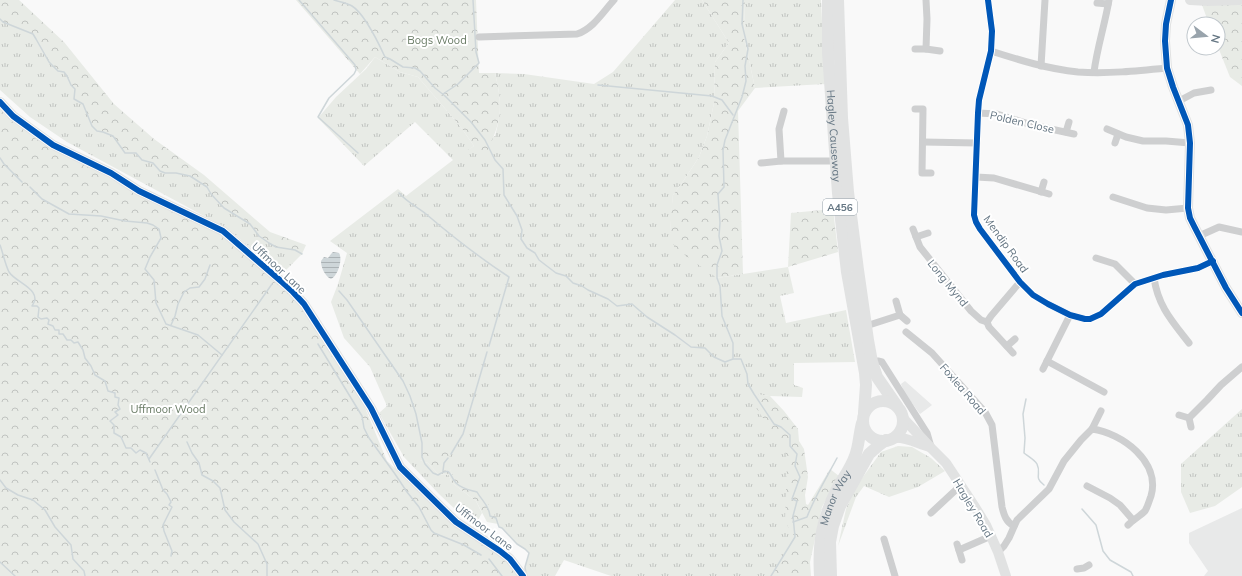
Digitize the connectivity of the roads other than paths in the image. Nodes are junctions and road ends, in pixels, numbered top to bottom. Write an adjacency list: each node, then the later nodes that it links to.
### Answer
1 (614, 0): 12 (street)
2 (828, 0): 36 (highway, Hagley Causeway / A456)
3 (838, 0): 59 (highway, Hagley Causeway / A456)
4 (926, 0): 14 (street)
5 (988, 0): 16 (street, Mendip Road)
6 (1045, 0): 17 (street)
7 (1171, 0): 18 (street)
8 (1190, 0): 9 (street)
9 (1239, 0)
10 (1108, 2): 11 (street); 19 (street)
11 (1097, 3)
12 (480, 37)
13 (915, 49): 14 (street)
14 (926, 49): 15 (street)
15 (940, 51)
16 (991, 51): 17 (street); 27 (street, Mendip Road)
17 (1041, 66): 19 (street)
18 (1167, 68): 19 (street); 23 (street)
19 (1094, 72)
20 (1202, 84): 22 (street)
21 (1211, 90): 22 (street)
22 (1203, 92): 23 (street)
23 (1179, 101): 34 (street)
24 (0, 102): 89 (street, Uffmoor Lane)
25 (914, 109): 31 (street)
26 (784, 111): 35 (street)
27 (978, 113): 28 (street, Polden Close); 32 (street, Mendip Road)
28 (1069, 122)
29 (1107, 129): 30 (street)
30 (1118, 134): 33 (street); 34 (street)
31 (923, 142): 32 (street); 38 (street)
32 (977, 143): 39 (street, Mendip Road)
33 (1115, 143)
34 (1190, 143): 44 (street)
35 (781, 161): 36 (street); 37 (street)
36 (836, 161): 73 (highway, Hagley Causeway / A456)
37 (761, 163)
38 (931, 173)
39 (976, 177): 41 (street); 51 (street, Mendip Road)
40 (1044, 182): 41 (street)
41 (1042, 192): 42 (street)
42 (1049, 194)
43 (1113, 197): 44 (street)
44 (1188, 208): 47 (street)
45 (1242, 232): 47 (street)
46 (928, 233): 58 (street, Long Mynd)
47 (1199, 236): 49 (street)
48 (1096, 258): 52 (street)
49 (1213, 261): 50 (street, Mendip Road); 54 (street)
50 (1154, 278): 52 (street, Mendip Road); 62 (street)
51 (1020, 282): 56 (street, Mendip Road); 58 (street)
52 (1135, 284): 56 (street, Mendip Road)
53 (896, 301): 55 (street)
54 (1242, 313)
55 (900, 315): 57 (street); 59 (street)
56 (1070, 315): 65 (street)
57 (907, 321)
58 (988, 322): 63 (street, Long Mynd)
59 (866, 326): 66 (highway, Hagley Causeway / A456)
60 (906, 332): 83 (street, Foxlea Road)
61 (1015, 339): 63 (street)
62 (1184, 341)
63 (1007, 346): 64 (street, Long Mynd)
64 (1013, 353)
65 (1047, 361): 68 (street); 69 (street)
66 (872, 362): 70 (highway, Hagley Causeway / A456); 79 (street)
67 (1242, 368): 75 (street)
68 (1043, 370)
69 (1104, 392)
70 (897, 406): 73 (highway); 74 (highway, A456)
71 (1101, 411): 77 (street)
72 (1180, 415): 75 (street)
73 (863, 418): 78 (highway); 90 (highway, Manor Way / A456)
74 (903, 418): 78 (highway); 79 (street, Hagley Road)
75 (1189, 418): 76 (street)
76 (1190, 428)
77 (1092, 429): 81 (street); 83 (street)
78 (890, 439): 79 (street, Hagley Road); 91 (highway, Manor Way)
79 (931, 448): 80 (street, Hagley Road)
80 (960, 486): 82 (street); 84 (street, Hagley Road)
81 (1087, 486)
82 (931, 513)
83 (1014, 526): 86 (street)
84 (991, 536): 86 (street, Hagley Road); 87 (street)
85 (884, 539): 92 (street)
86 (998, 552): 93 (street, Hagley Road)
87 (962, 560)
88 (1083, 567): 94 (street)
89 (523, 576)
90 (820, 576)
91 (831, 576)
92 (895, 576)
93 (1006, 576)
94 (1087, 576)

